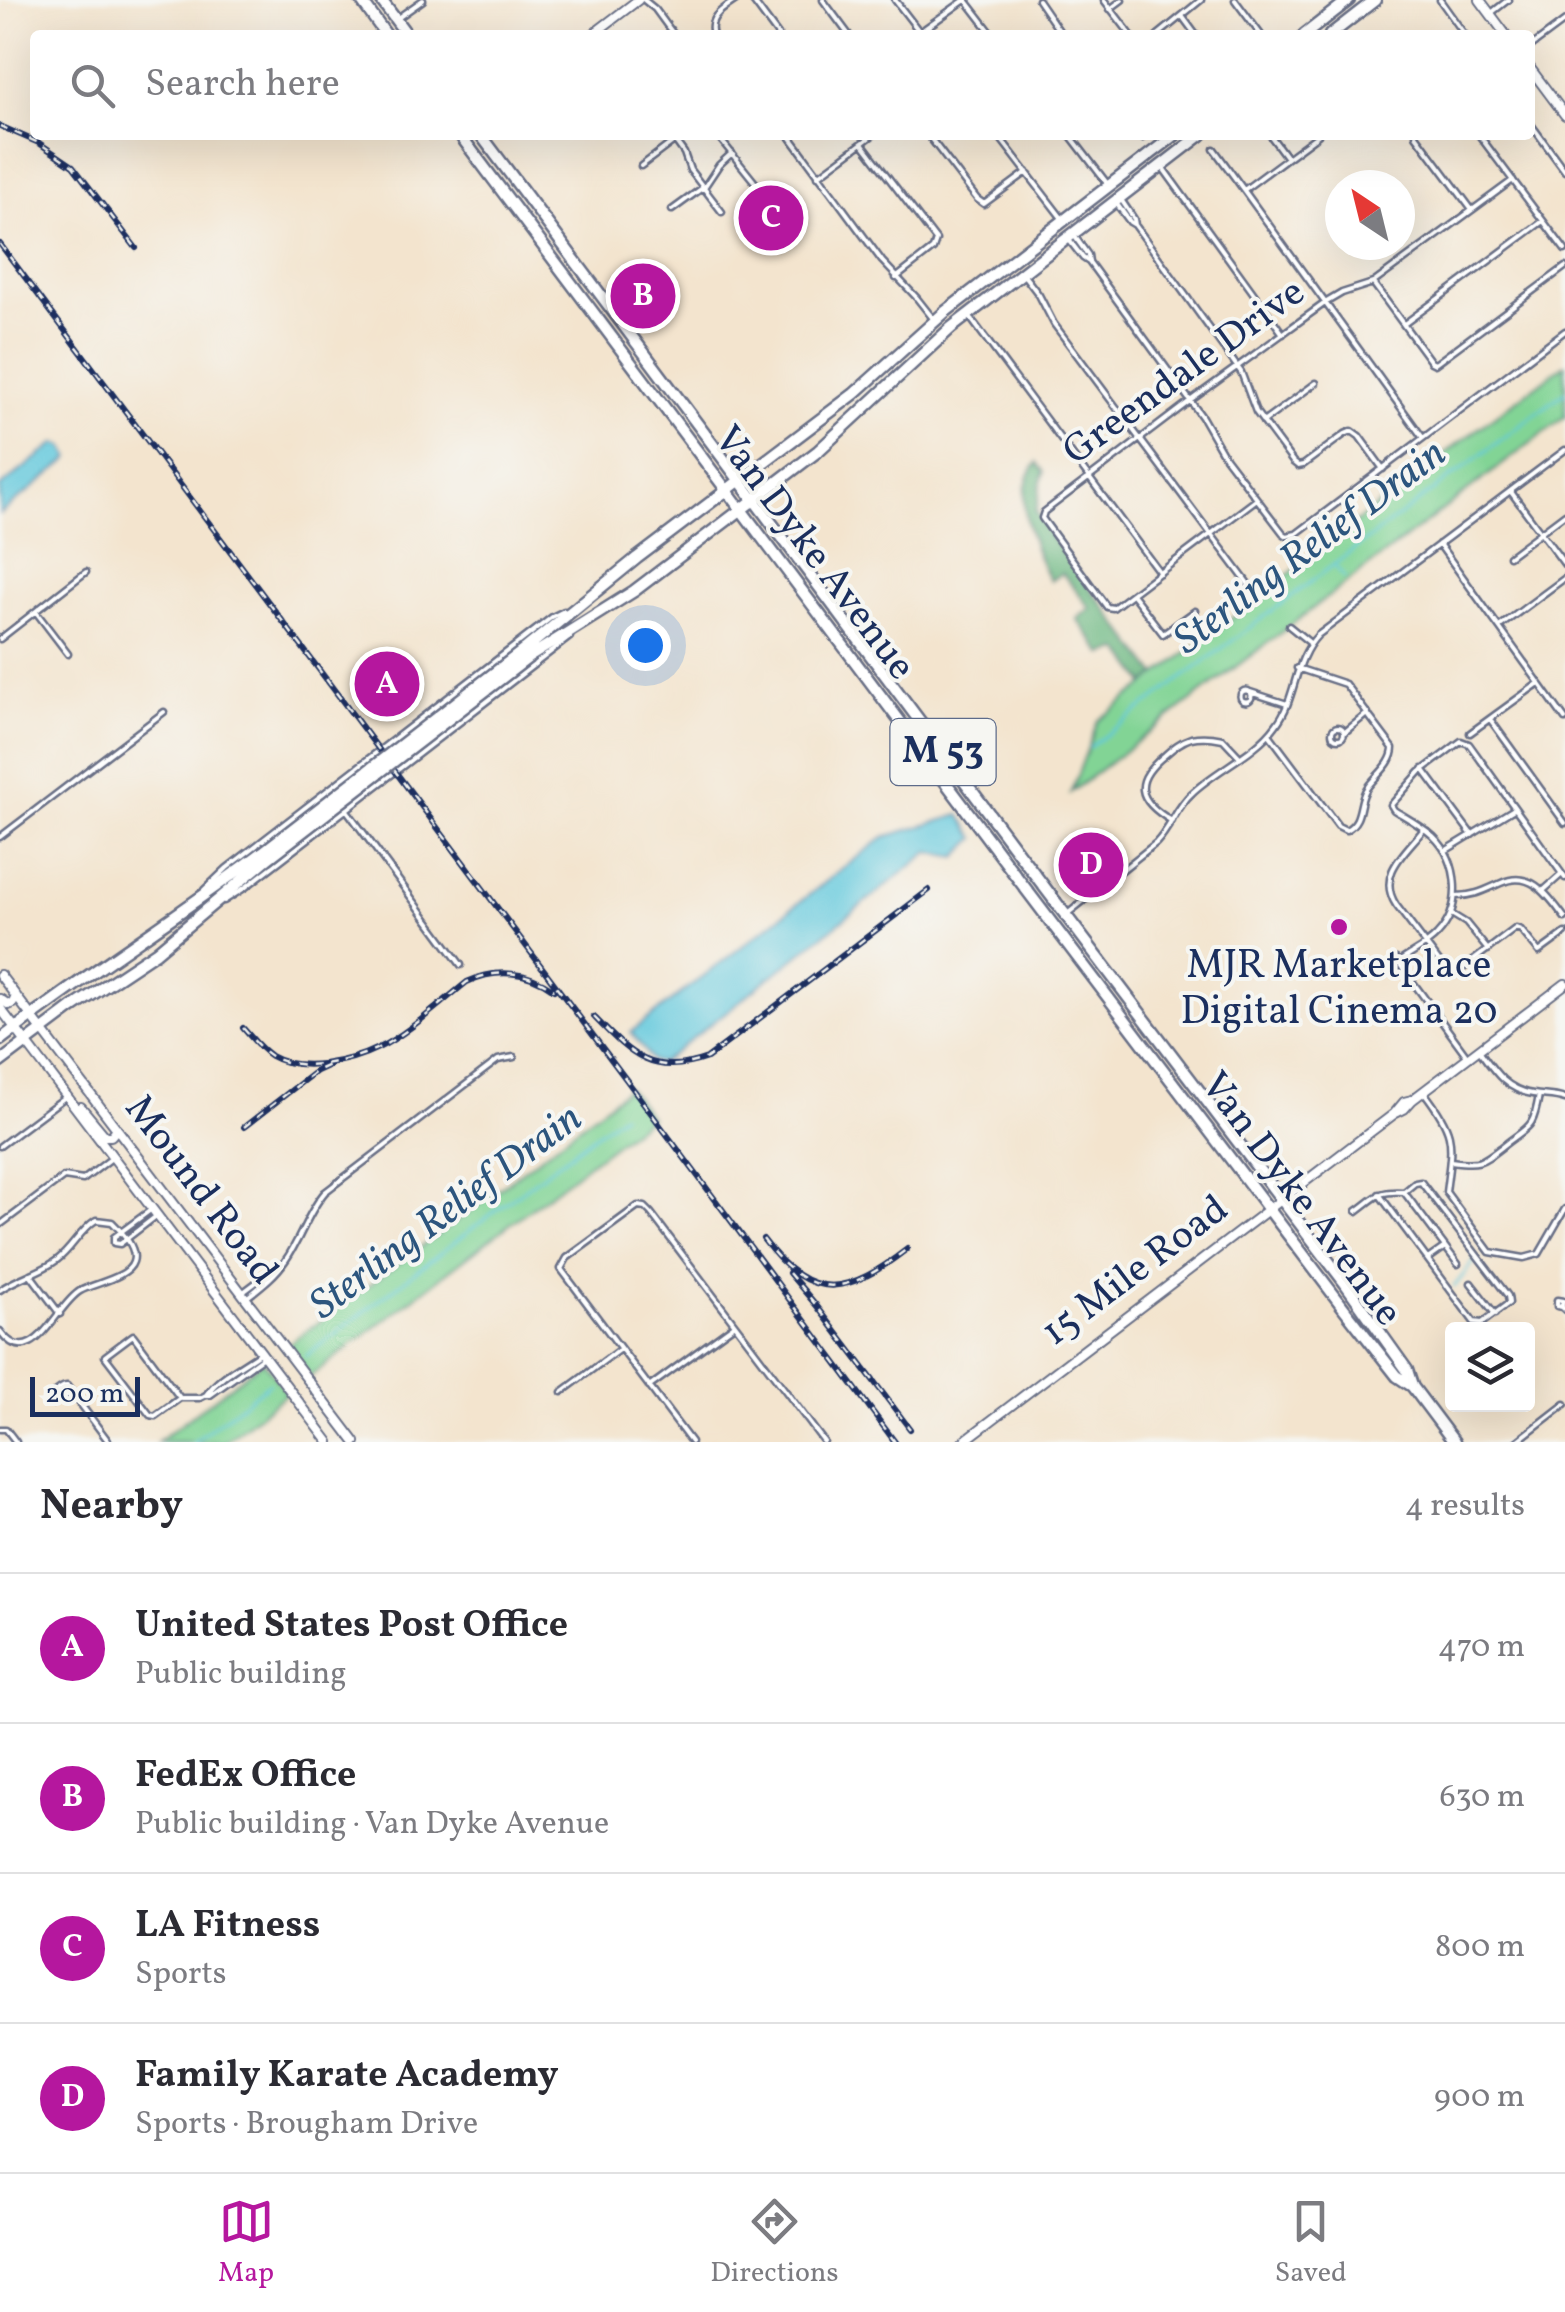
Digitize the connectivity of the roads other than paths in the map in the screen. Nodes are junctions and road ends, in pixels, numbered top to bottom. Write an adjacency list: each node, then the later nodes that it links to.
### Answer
1 (360, 0): 26 (main road)
2 (380, 0): 23 (main road)
3 (422, 0): 23 (street)
4 (641, 0): 28 (main road); 29 (street)
5 (736, 0): 30 (street)
6 (752, 0): 31 (street)
7 (822, 0): 32 (street)
8 (895, 0): 33 (street)
9 (966, 0): 34 (street); 35 (street)
10 (1038, 0): 36 (street)
11 (1104, 0): 20 (street)
12 (1122, 0): 20 (street)
13 (1201, 0): 22 (street)
14 (1234, 0): 40 (street)
15 (1375, 0): 19 (main road)
16 (1440, 0): 44 (street)
17 (1480, 0): 21 (main road)
18 (1508, 0): 21 (street)
19 (1356, 3): 25 (main road); 43 (main road)
20 (1110, 8): 37 (street)
21 (1490, 14): 45 (main road)
22 (1182, 16): 38 (street); 39 (street)
23 (396, 20): 27 (main road)
24 (1565, 20): 46 (street)
25 (1322, 21): 41 (main road); 42 (main road)
26 (382, 30)
27 (403, 30)
28 (603, 30)
29 (670, 30)
30 (712, 30)
31 (774, 30)
32 (845, 30)
33 (918, 30)
34 (923, 30)
35 (989, 30)
36 (1059, 30)
37 (1127, 30)
38 (1164, 30)
39 (1192, 30)
40 (1257, 30)
41 (1310, 30)
42 (1328, 30)
43 (1333, 30)
44 (1461, 30)
45 (1502, 30)
46 (1535, 43)
47 (1535, 75): 48 (main road)
48 (1565, 115)
49 (1535, 131): 72 (street)
50 (464, 140): 85 (main road, Van Dyke Avenue / M 53)
51 (484, 140): 83 (main road, Van Dyke Avenue / M 53)
52 (671, 140): 70 (street)
53 (674, 140): 78 (street)
54 (721, 140): 68 (street)
55 (792, 140): 74 (street)
56 (866, 140): 66 (street)
57 (932, 140): 73 (street)
58 (1002, 140): 73 (street)
59 (1074, 140): 77 (street)
60 (1169, 140): 77 (main road)
61 (1195, 140): 71 (main road)
62 (1274, 140): 69 (street)
63 (1311, 140): 69 (street)
64 (1420, 140): 82 (street)
65 (1485, 140): 75 (street)
66 (862, 143): 74 (street); 96 (street)
67 (1214, 149): 79 (street)
68 (732, 154): 76 (street); 78 (street)
69 (1287, 158): 79 (street)
70 (640, 166)
71 (1161, 166): 80 (main road); 104 (street)
72 (1565, 171)
73 (1027, 172): 86 (street)
74 (818, 176): 96 (street)
75 (1512, 180): 82 (street, Greendale Drive); 87 (street)
76 (757, 185)
77 (1109, 186): 86 (main road)
78 (704, 187): 81 (street); 84 (street)
79 (1244, 190): 98 (street)
80 (1117, 200): 88 (main road); 109 (street)
81 (672, 210)
82 (1472, 210): 97 (street, Greendale Drive)
83 (539, 212): 85 (main road); 90 (main road, Van Dyke Avenue / M 53)
84 (722, 212)
85 (522, 216): 91 (main road, Van Dyke Avenue / M 53)
86 (1064, 220): 89 (main road)
87 (1542, 220): 92 (street); 101 (street)
88 (1070, 236): 93 (main road); 112 (street)
89 (1040, 238): 93 (main road); 100 (main road)
90 (561, 241): 91 (main road); 103 (main road, Van Dyke Avenue / M 53)
91 (543, 245): 105 (main road, Van Dyke Avenue / M 53)
92 (1565, 250)
93 (1046, 254): 95 (main road)
94 (1565, 267): 101 (street)
95 (1022, 273): 99 (main road); 119 (street)
96 (896, 278): 100 (street)
97 (1374, 283): 98 (street, Greendale Drive); 101 (street)
98 (1326, 303): 104 (street, Greendale Drive); 118 (street)
99 (968, 315): 106 (main road); 123 (street)
100 (931, 324): 106 (main road); 107 (main road)
101 (1404, 324)
102 (1565, 331): 118 (street)
103 (630, 334): 105 (main road); 113 (main road, Van Dyke Avenue / M 53)
104 (1283, 334): 109 (street, Greendale Drive)
105 (611, 336): 114 (main road, Van Dyke Avenue / M 53)
106 (935, 342): 108 (main road)
107 (906, 347): 108 (main road); 111 (main road)
108 (912, 364): 115 (main road)
109 (1238, 366): 112 (street, Greendale Drive); 116 (street)
110 (1316, 383): 116 (street)
111 (854, 394): 115 (main road); 117 (main road)
112 (1190, 401): 119 (street, Greendale Drive); 128 (street)
113 (683, 404): 114 (main road); 124 (main road, Van Dyke Avenue / M 53)
114 (664, 406): 125 (main road, Van Dyke Avenue / M 53)
115 (858, 416): 121 (main road)
116 (1263, 422): 122 (street)
117 (811, 425): 121 (main road); 124 (main road)
118 (1423, 438): 122 (street)
119 (1140, 439): 123 (street, Greendale Drive); 132 (street)
120 (1565, 450): 126 (street)
121 (818, 451): 127 (main road)
122 (1383, 468): 128 (street)
123 (1089, 478): 139 (street); 142 (street, Greendale Drive)
124 (739, 479): 125 (main road); 127 (main road, Van Dyke Avenue / M 53)
125 (727, 489): 129 (main road, Van Dyke Avenue / M 53); 134 (main road)
126 (1510, 491): 131 (street); 133 (street)
127 (755, 499): 129 (main road); 146 (main road, Van Dyke Avenue / M 53)
128 (1257, 499): 132 (street)
129 (742, 509): 137 (main road); 144 (main road, Van Dyke Avenue / M 53)
130 (1565, 514): 131 (street)
131 (1541, 532): 135 (street); 136 (street)
132 (1211, 534): 139 (street); 143 (street)
133 (1439, 544): 152 (street); 156 (street)
134 (655, 545): 137 (main road); 140 (main road)
135 (1510, 556)
136 (1565, 565)
137 (661, 571): 145 (main road)
138 (86, 572): 149 (street)
139 (1160, 572): 142 (street)
140 (615, 575): 145 (main road); 147 (main road)
141 (1565, 578): 152 (street)
142 (1132, 594): 150 (street)
143 (1258, 597)
144 (809, 598): 146 (main road); 154 (main road, Van Dyke Avenue / M 53)
145 (620, 599): 148 (main road)
146 (830, 599): 153 (main road, Van Dyke Avenue / M 53)
147 (578, 606): 157 (main road); 172 (street)
148 (604, 609): 157 (main road); 175 (street)
149 (36, 612): 155 (street); 158 (street)
150 (1195, 612)
151 (1290, 626): 156 (street)
152 (1498, 626): 160 (street)
153 (851, 628): 154 (main road); 162 (main road, Van Dyke Avenue / M 53)
154 (833, 630): 161 (main road, Van Dyke Avenue / M 53)
155 (0, 639)
156 (1310, 643): 159 (street)
157 (526, 653): 190 (main road, bridge)
158 (68, 654)
159 (1297, 668): 164 (street); 166 (street)
160 (1539, 683): 167 (street); 168 (street)
161 (876, 688): 162 (main road); 179 (main road, Van Dyke Avenue / M 53)
162 (896, 688): 178 (main road, Van Dyke Avenue / M 53)
163 (1251, 696): 164 (street)
164 (1287, 704): 171 (street)
165 (164, 712): 188 (street)
166 (1368, 714): 169 (street); 171 (street)
167 (1490, 718): 170 (street); 185 (street)
168 (1565, 719)
169 (1345, 730)
170 (1470, 733)
171 (1269, 734): 173 (street)
172 (392, 740): 174 (street); 175 (street)
173 (1240, 756): 183 (street); 183 (street)
174 (366, 761): 177 (street); 194 (street)
175 (407, 762): 177 (street)
176 (1422, 770): 180 (street); 186 (street); 187 (street)
177 (382, 781): 181 (street)
178 (967, 783): 179 (main road); 182 (main road, Van Dyke Avenue / M 53)
179 (948, 785): 184 (main road, Van Dyke Avenue / M 53)
180 (1515, 808): 187 (street); 191 (street)
181 (346, 809): 195 (street); 205 (street)
182 (993, 819): 184 (main road); 197 (main road, Van Dyke Avenue / M 53)
183 (1172, 821): 197 (street)
184 (975, 822): 201 (main road, Van Dyke Avenue / M 53)
185 (1565, 823)
186 (1424, 829): 189 (street); 202 (street)
187 (1472, 835): 189 (street)
188 (0, 837)
189 (1446, 852): 193 (street)
190 (265, 856): 194 (main road); 195 (main road)
191 (1564, 876): 192 (street)
192 (1544, 890): 193 (street); 198 (street)
193 (1456, 896): 196 (street)
194 (190, 904): 204 (main road)
195 (203, 914): 209 (main road)
196 (1451, 914): 202 (street); 203 (street)
197 (1066, 915): 200 (main road, Van Dyke Avenue / M 53)
198 (1565, 918)
199 (1565, 933): 203 (street)
200 (1081, 934): 201 (main road); 206 (main road, Van Dyke Avenue / M 53)
201 (1063, 938): 208 (main road, Van Dyke Avenue / M 53)
202 (1426, 945): 203 (street); 223 (street)
203 (1488, 950)
204 (120, 956): 207 (main road); 209 (main road)
205 (461, 965)
206 (1106, 968): 208 (main road); 226 (main road, Van Dyke Avenue / M 53)
207 (94, 972): 212 (main road); 216 (main road)
208 (1089, 972): 227 (main road, Van Dyke Avenue / M 53)
209 (126, 973): 212 (main road)
210 (0, 978): 213 (main road, Mound Road)
211 (1565, 984): 221 (main road, 15 Mile Road)
212 (100, 990): 218 (main road)
213 (14, 992): 214 (main road); 216 (main road, Mound Road)
214 (0, 999)
215 (0, 1008): 217 (main road, Mound Road)
216 (31, 1016): 217 (main road); 218 (main road, Mound Road)
217 (15, 1028): 219 (main road); 220 (main road, Mound Road)
218 (42, 1030): 220 (main road); 234 (main road, Mound Road)
219 (0, 1040)
220 (26, 1042): 224 (main road); 225 (main road, Mound Road)
221 (1478, 1050): 223 (main road, 15 Mile Road); 229 (street)
222 (514, 1057): 259 (street)
223 (1468, 1057): 228 (main road, 15 Mile Road)
224 (0, 1062)
225 (42, 1062): 230 (main road, Mound Road); 234 (main road)
226 (1195, 1085): 227 (main road); 232 (main road, Van Dyke Avenue / M 53)
227 (1178, 1089): 233 (main road, Van Dyke Avenue / M 53)
228 (1424, 1091): 238 (street); 242 (main road, 15 Mile Road)
229 (1539, 1095): 231 (street); 238 (street)
230 (67, 1096): 235 (main road); 236 (street); 237 (main road, Mound Road)
231 (1565, 1099)
232 (1218, 1116): 233 (main road); 242 (main road, Van Dyke Avenue / M 53)
233 (1200, 1119): 243 (main road, Van Dyke Avenue / M 53)
234 (108, 1120): 235 (main road, Mound Road)
235 (116, 1130): 248 (main road, Mound Road)
236 (0, 1146)
237 (113, 1157): 239 (main road, Mound Road); 247 (street)
238 (1452, 1161): 244 (street)
239 (126, 1174): 246 (main road, Mound Road); 248 (main road)
240 (1404, 1192): 241 (street); 250 (street); 263 (street)
241 (1380, 1194): 245 (street); 251 (street)
242 (1281, 1199): 243 (main road, 15 Mile Road); 255 (main road, Van Dyke Avenue / M 53)
243 (1268, 1208): 256 (main road, Van Dyke Avenue / M 53); 285 (main road, 15 Mile Road)
244 (1565, 1209)
245 (1358, 1211)
246 (155, 1212): 249 (street); 254 (main road, Mound Road)
247 (0, 1226)
248 (192, 1230): 259 (main road, Mound Road)
249 (123, 1236): 253 (street); 262 (street)
250 (1445, 1247): 251 (street); 252 (street)
251 (1428, 1259): 263 (street)
252 (1458, 1264)
253 (30, 1274): 258 (street); 262 (street)
254 (203, 1275): 266 (main road); 268 (main road, Mound Road)
255 (1342, 1279): 256 (main road); 260 (main road, Van Dyke Avenue / M 53)
256 (1323, 1281): 261 (main road, Van Dyke Avenue / M 53)
257 (1471, 1283): 263 (street)
258 (0, 1290)
259 (243, 1296): 266 (main road, Mound Road)
260 (1362, 1306): 261 (main road); 269 (main road, Van Dyke Avenue / M 53)
261 (1346, 1311): 270 (main road, Van Dyke Avenue / M 53)
262 (60, 1314): 265 (street)
263 (1495, 1314)
264 (735, 1324): 267 (street); 272 (street); 284 (street)
265 (0, 1331)
266 (270, 1332): 282 (main road, Mound Road)
267 (620, 1350): 272 (street); 274 (street)
268 (263, 1354): 275 (street); 277 (main road, Mound Road)
269 (1401, 1362): 270 (main road); 271 (main road, Van Dyke Avenue / M 53)
270 (1388, 1365): 271 (main road, Van Dyke Avenue / M 53)
271 (1412, 1386): 286 (main road, Van Dyke Avenue / M 53)
272 (650, 1387): 283 (street)
273 (72, 1392): 280 (street)
274 (562, 1392)
275 (180, 1398): 275 (street)
276 (1565, 1404): 287 (street)
277 (312, 1419): 281 (main road, Mound Road); 282 (main road)
278 (0, 1429): 279 (street)
279 (16, 1442)
280 (109, 1442)
281 (330, 1442)
282 (352, 1442)
283 (691, 1442)
284 (824, 1442)
285 (962, 1442)
286 (1454, 1442)
287 (1516, 1442)

